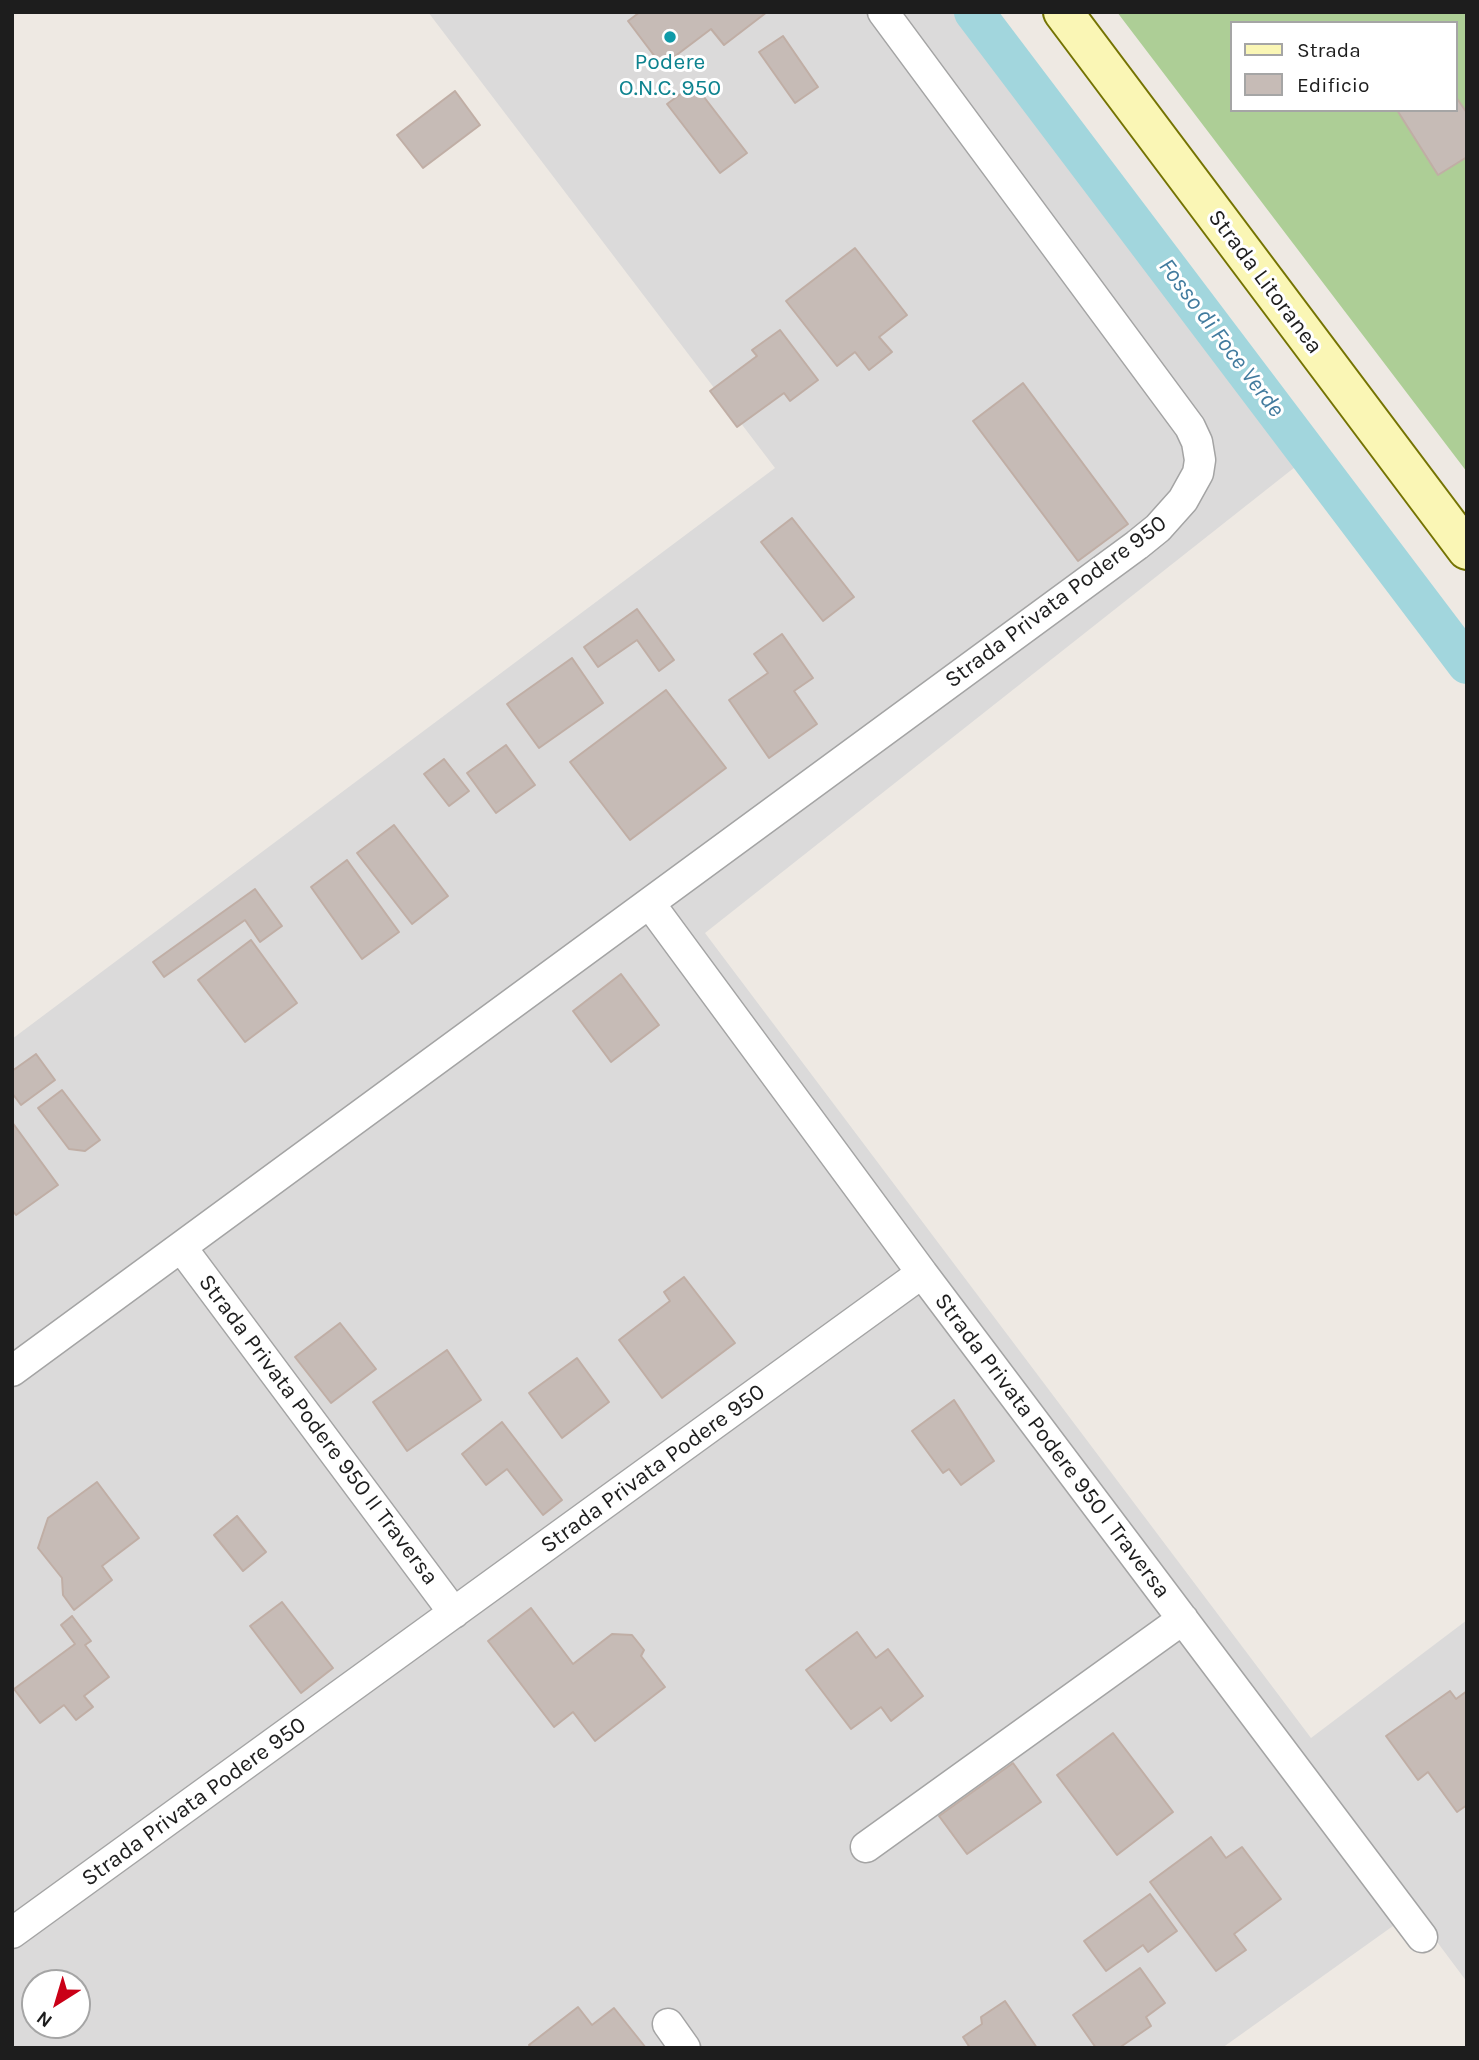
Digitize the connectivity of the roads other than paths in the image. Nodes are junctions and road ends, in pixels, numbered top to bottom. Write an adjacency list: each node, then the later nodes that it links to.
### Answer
1 (883, 12): 4 (street, Strada Privata Podere 950)
2 (1063, 12): 3 (main road, Strada Litoranea)
3 (1467, 550)
4 (650, 904): 5 (street, Strada Privata Podere 950); 6 (street)
5 (181, 1247): 7 (street, Strada Privata Podere 950); 8 (street, Strada Privata Podere 950 II Traversa)
6 (922, 1273): 8 (street, Strada Privata Podere 950); 9 (street, Strada Privata Podere 950 I Traversa)
7 (12, 1371)
8 (454, 1613): 11 (street, Strada Privata Podere 950)
9 (1183, 1619): 10 (street, Strada Privata Podere 950 I Traversa); 12 (street, Strada Privata Podere 950 I Traversa)
10 (866, 1847)
11 (12, 1933)
12 (1422, 1937)
13 (667, 2024): 14 (street)
14 (685, 2048)

